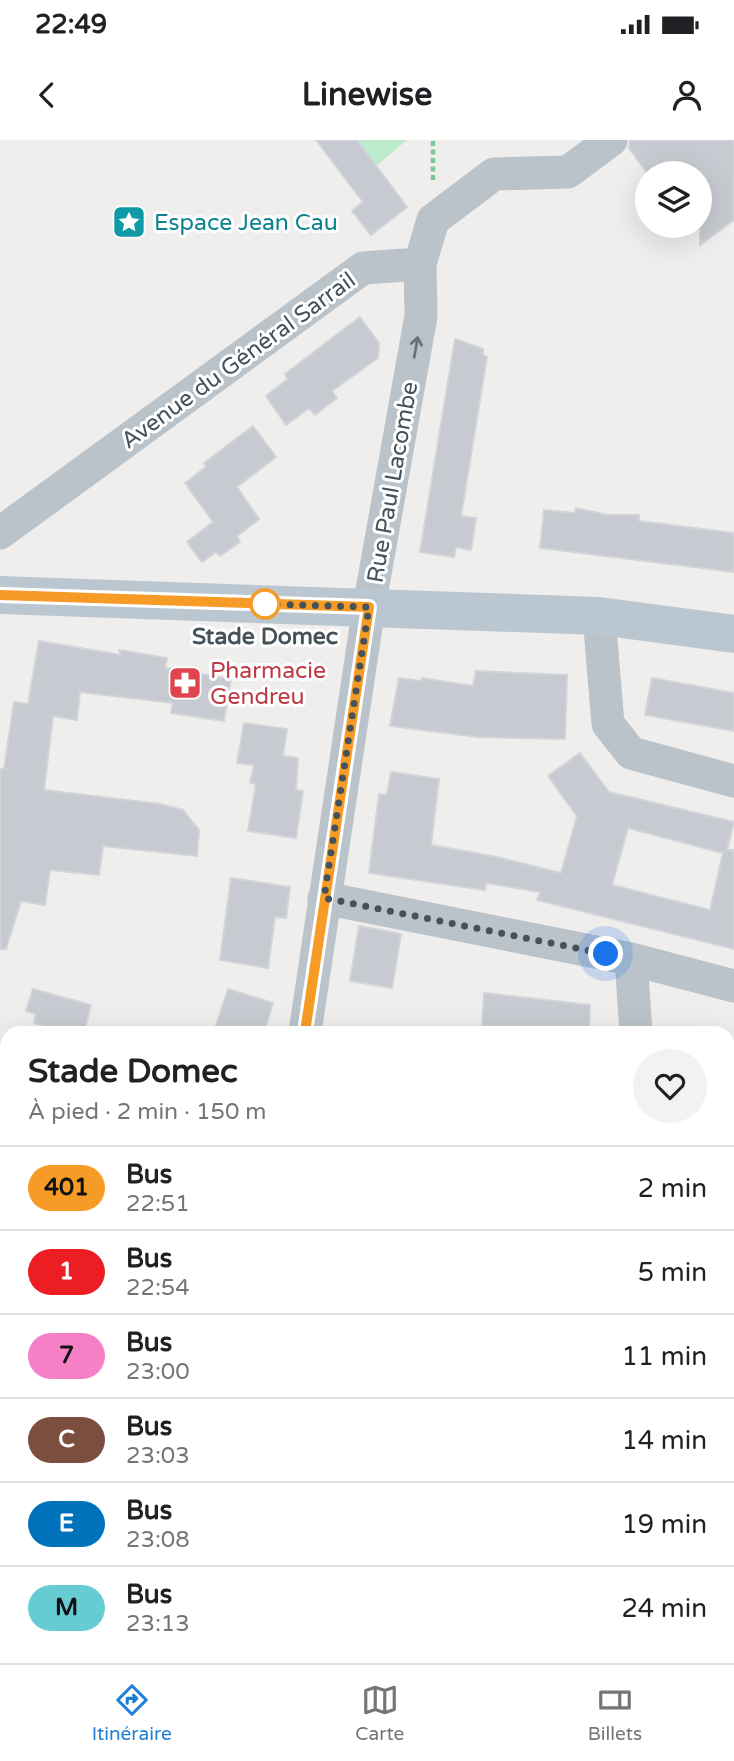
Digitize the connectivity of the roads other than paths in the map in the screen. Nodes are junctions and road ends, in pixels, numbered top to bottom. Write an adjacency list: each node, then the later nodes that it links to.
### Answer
1 (611, 140): 2 (street)
2 (420, 264): 3 (street, Avenue du Général Sarrail); 5 (street, Rue Paul Lacombe, one-way to 2)
3 (0, 533)
4 (0, 596): 5 (street)
5 (369, 607): 6 (street); 9 (street, Rue Paul Lacombe)
6 (598, 616): 7 (street); 8 (street)
7 (734, 634)
8 (734, 781)
9 (324, 898): 10 (street); 12 (street, Rue Paul Lacombe)
10 (631, 959): 11 (street); 13 (street)
11 (734, 986)
12 (306, 1026)
13 (636, 1026)

